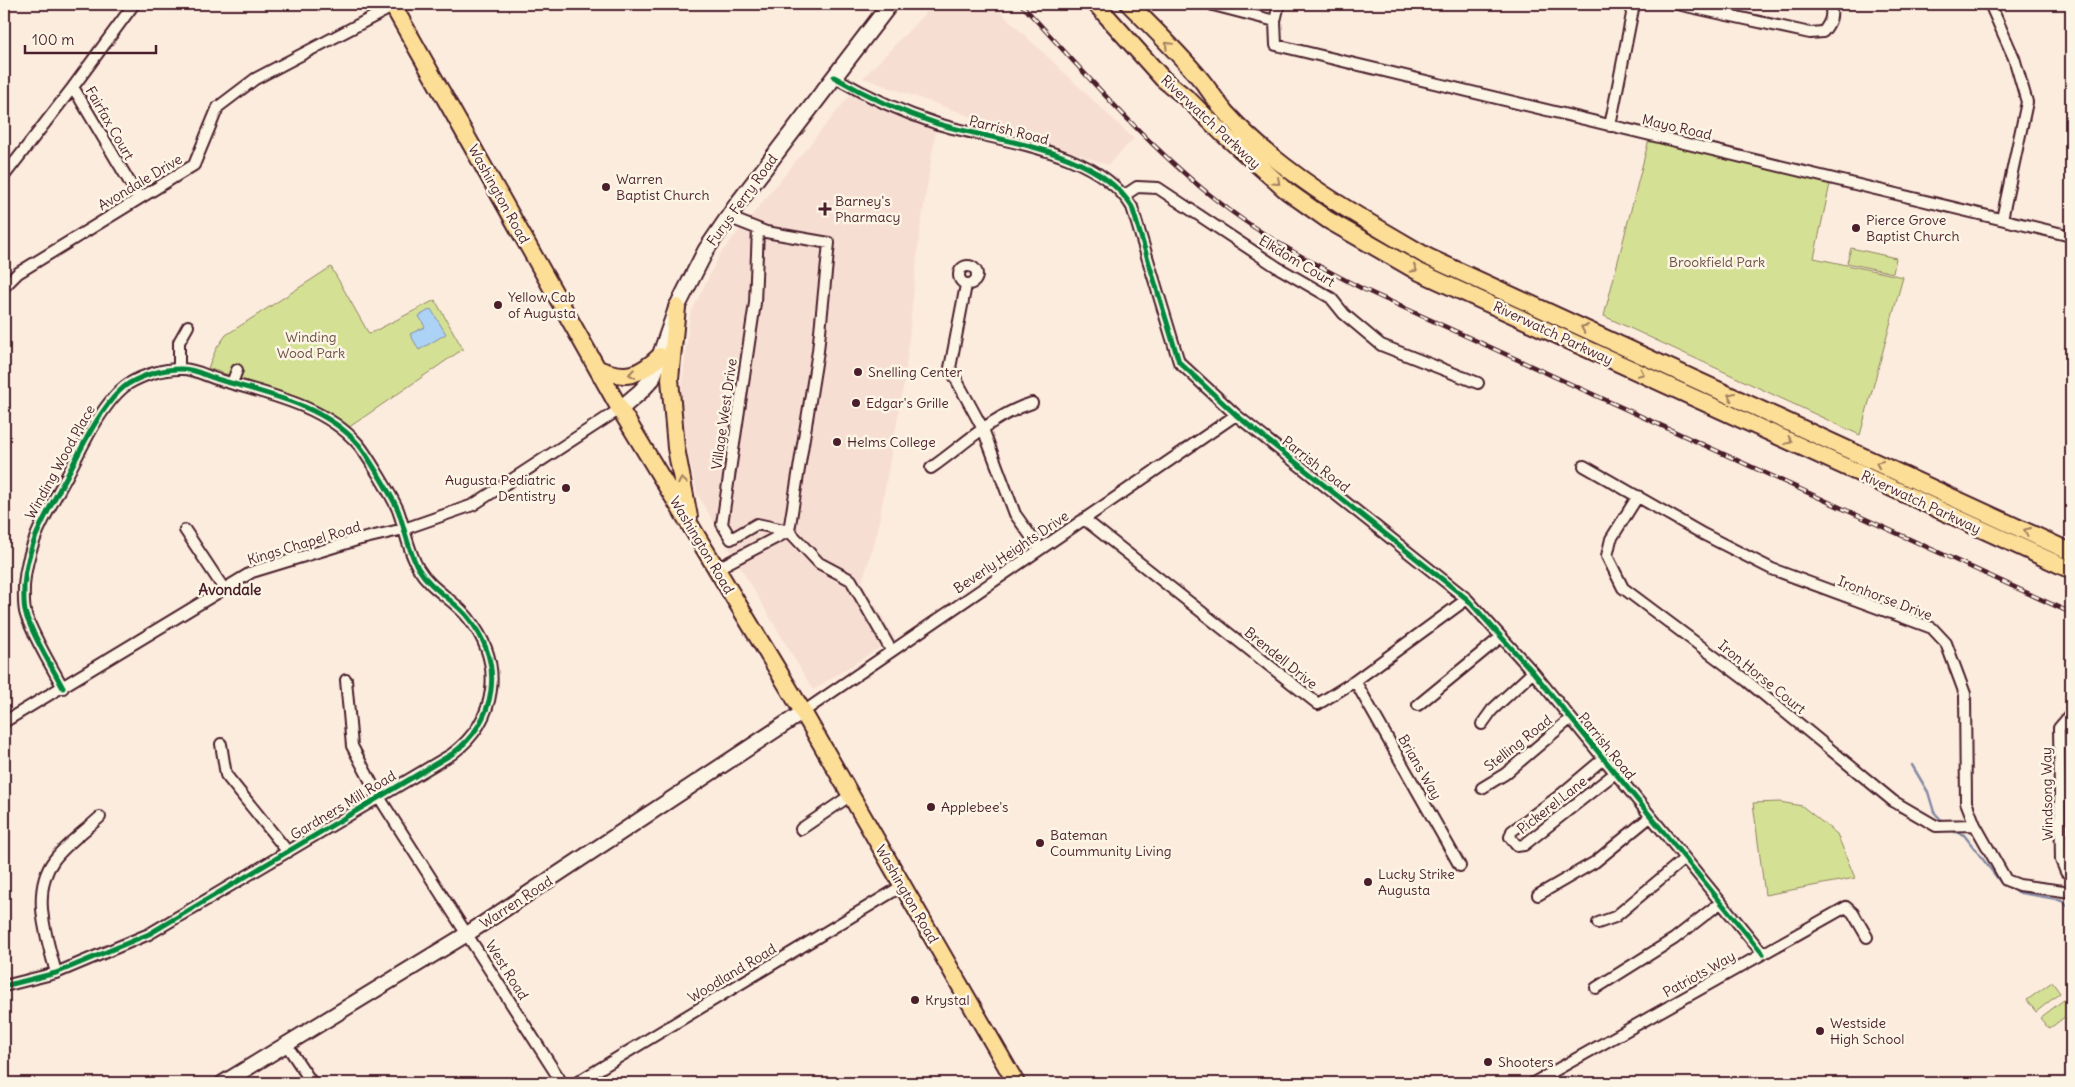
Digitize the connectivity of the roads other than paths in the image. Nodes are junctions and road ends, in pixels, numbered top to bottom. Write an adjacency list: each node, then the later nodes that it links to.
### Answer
1 (134, 4): 14 (street)
2 (890, 4): 13 (main road, Furys Ferry Road)
3 (1096, 4): 48 (main road, Riverwatch Parkway, one-way to 48)
4 (1129, 4): 46 (main road, Riverwatch Parkway, one-way to 4)
5 (1279, 4): 12 (street)
6 (1634, 4): 15 (street)
7 (1677, 4): 8 (street)
8 (1830, 4)
9 (1990, 4): 20 (street)
10 (393, 5): 18 (street, Avondale Drive); 29 (main road, Washington Road)
11 (1213, 5): 12 (street)
12 (1275, 21): 15 (street, Mayo Road)
13 (834, 77): 17 (street, Parrish Road); 19 (main road, Furys Ferry Road)
14 (74, 87): 16 (street); 18 (street, Fairfax Court)
15 (1610, 126): 20 (street, Mayo Road)
16 (4, 176)
17 (1125, 195): 32 (street, Elkdom Court); 35 (street, Parrish Road)
18 (139, 198): 24 (street, Avondale Drive)
19 (728, 217): 21 (street); 25 (main road, Furys Ferry Road)
20 (2002, 219): 22 (street, Mayo Road)
21 (758, 229): 44 (street); 44 (street, Village West Drive)
22 (2071, 236)
23 (966, 285): 36 (street)
24 (4, 287)
25 (677, 307): 27 (main road, Furys Ferry Road); 42 (main road, one-way to 25)
26 (188, 326): 28 (street)
27 (660, 356): 29 (main road, one-way to 29); 34 (main road, Furys Ferry Road)
28 (179, 369): 31 (street, Winding Wood Place); 56 (street, Winding Wood Place)
29 (598, 369): 34 (main road, Washington Road)
30 (237, 370): 31 (street)
31 (232, 383): 41 (street, Winding Wood Place)
32 (1478, 383)
33 (1032, 403): 36 (street)
34 (620, 409): 41 (street, Kings Chapel Road); 42 (main road, Washington Road)
35 (1236, 415): 40 (street, Beverly Heights Drive); 50 (street, Parrish Road)
36 (983, 429): 38 (street); 45 (street)
37 (1584, 466): 39 (street, Ironhorse Drive)
38 (931, 468)
39 (1638, 496): 71 (street, Ironhorse Drive); 71 (street, Iron Horse Court)
40 (1084, 519): 45 (street, Beverly Heights Drive); 55 (street, Brendell Drive)
41 (404, 529): 49 (street, Kings Chapel Road); 68 (street, Gardners Mill Road)
42 (692, 529): 47 (main road, Washington Road)
43 (185, 530): 49 (street)
44 (789, 531): 47 (street); 52 (street)
45 (1040, 549): 52 (street, Beverly Heights Drive)
46 (2071, 552)
47 (716, 569): 58 (main road, Washington Road)
48 (2071, 570)
49 (224, 589): 56 (street, Kings Chapel Road)
50 (1467, 599): 51 (street, Parrish Road); 55 (street, Brendell Drive)
51 (1501, 637): 53 (street, Parrish Road); 57 (street)
52 (891, 650): 58 (street, Beverly Heights Drive)
53 (1533, 672): 60 (street, Parrish Road); 62 (street)
54 (346, 680): 68 (street, West Road)
55 (1355, 681): 75 (street, Brians Way)
56 (63, 688): 61 (street, Kings Chapel Road)
57 (1418, 705)
58 (803, 712): 67 (main road, Washington Road); 82 (street, Warren Road)
59 (2071, 714): 76 (street, Windsong Way)
60 (1570, 719): 64 (street, Parrish Road); 66 (street, Stelling Road)
61 (4, 722)
62 (1482, 724)
63 (221, 744): 73 (street)
64 (1603, 759): 65 (street, Parrish Road); 65 (street, Pickerel Lane)
65 (1614, 774): 70 (street, Parrish Road)
66 (1482, 788)
67 (851, 795): 72 (street); 77 (main road, Washington Road)
68 (379, 797): 73 (street, Gardners Mill Road); 82 (street, West Road)
69 (100, 817): 85 (street)
70 (1650, 817): 74 (street, Parrish Road); 79 (street)
71 (1975, 825): 78 (street, Ironhorse Drive)
72 (801, 829)
73 (288, 852): 85 (street, Gardners Mill Road)
74 (1684, 859): 80 (street, Parrish Road); 81 (street)
75 (1460, 866)
76 (2071, 875)
77 (902, 886): 92 (street, Woodland Road); 93 (main road, Washington Road)
78 (2071, 892)
79 (1538, 895)
80 (1720, 903): 84 (street, Parrish Road); 87 (street)
81 (1598, 923)
82 (467, 934): 88 (street, Warren Road); 91 (street, West Road)
83 (1867, 937): 84 (street, Patriots Way)
84 (1763, 954): 94 (street, Patriots Way)
85 (56, 973): 86 (street, Gardners Mill Road)
86 (4, 986)
87 (1596, 988)
88 (286, 1044): 89 (street, Warren Road); 90 (street)
89 (223, 1083)
90 (312, 1083)
91 (562, 1083)
92 (576, 1083)
93 (1016, 1083)
94 (1533, 1083)

